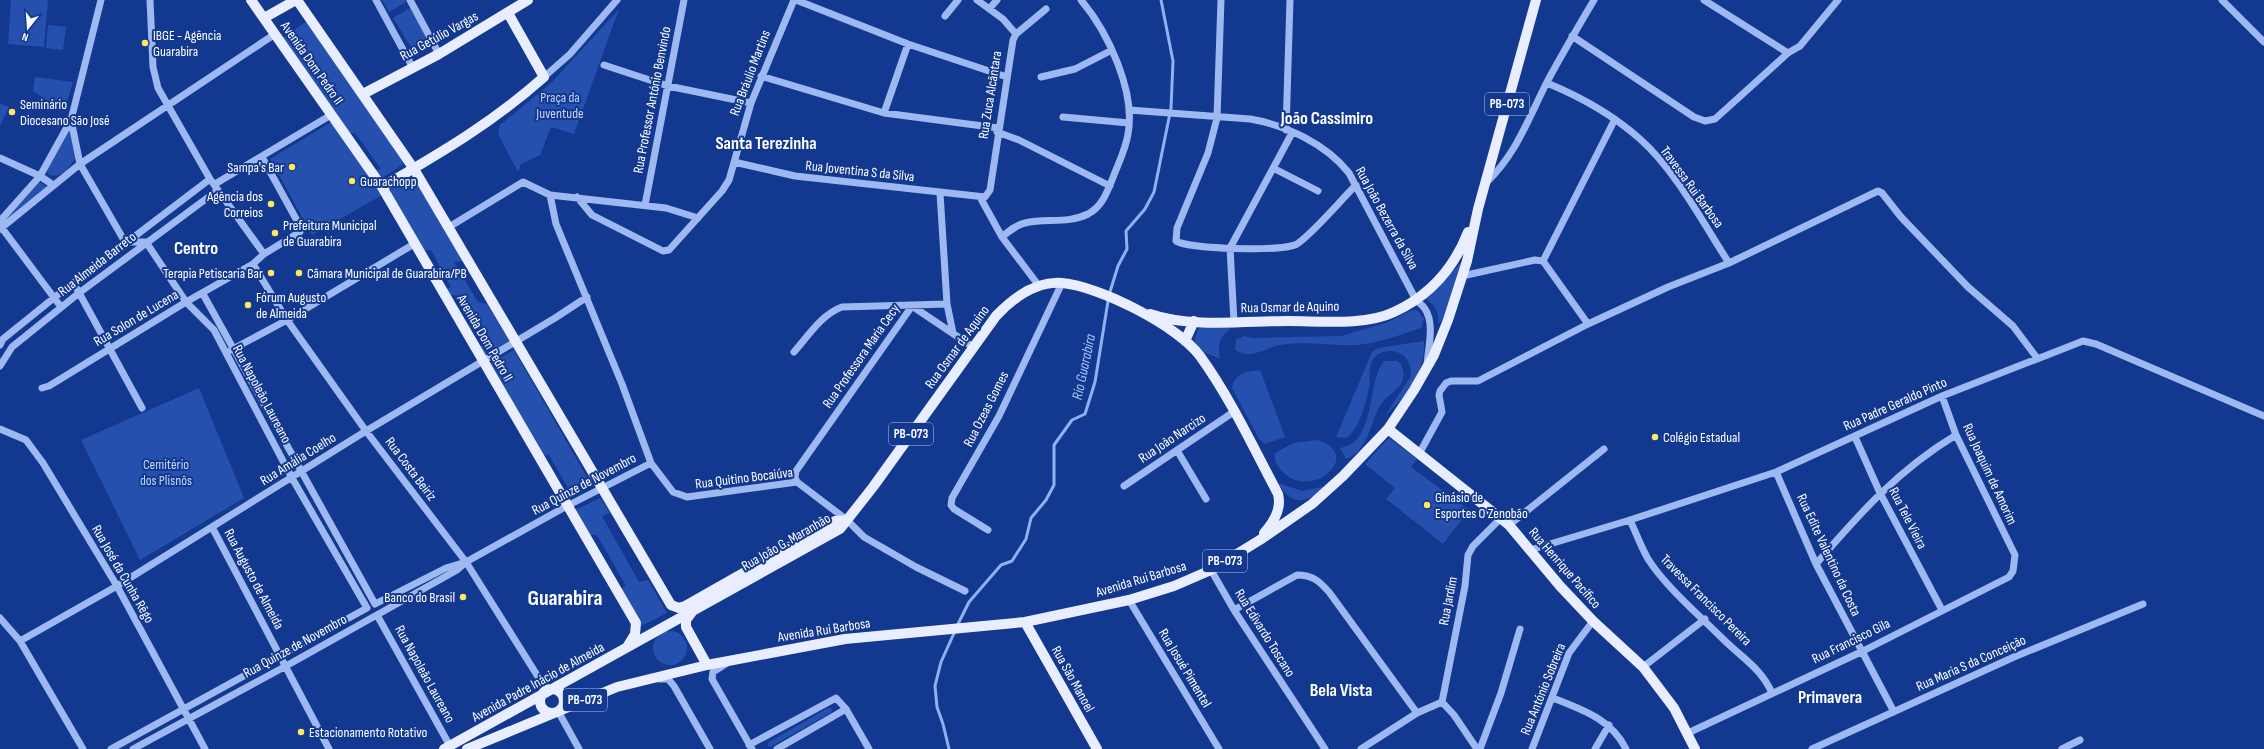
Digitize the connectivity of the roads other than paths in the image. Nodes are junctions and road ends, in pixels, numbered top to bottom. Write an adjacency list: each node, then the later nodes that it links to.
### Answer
1 (101, 0): 52 (street)
2 (150, 0): 45 (street)
3 (251, 0): 26 (main road)
4 (297, 0): 26 (main road, Avenida Dom Pedro II); 43 (main road, Avenida Dom Pedro II)
5 (376, 0): 36 (street)
6 (410, 0): 34 (street)
7 (528, 0): 24 (main road, Rua Getúlio Vargas)
8 (617, 0): 37 (street)
9 (684, 0): 42 (street, Rua Professor António Benvindo)
10 (795, 0): 31 (street); 38 (street, Rua Bráulio Martins)
11 (958, 0): 25 (street)
12 (977, 0): 22 (street)
13 (996, 0): 22 (street)
14 (1081, 0): 32 (street)
15 (1221, 0): 50 (street)
16 (1290, 0): 55 (street)
17 (1536, 0): 64 (main road, PB-073)
18 (1594, 0): 29 (street)
19 (1704, 0): 33 (street)
20 (1838, 0): 33 (street)
21 (2222, 0): 30 (street)
22 (989, 9): 28 (street)
23 (1046, 9): 28 (street)
24 (508, 13): 34 (main road, Rua Getúlio Vargas); 37 (main road)
25 (945, 16)
26 (264, 18): 27 (main road, Avenida Dom Pedro II)
27 (276, 34): 45 (street); 48 (main road, Avenida Dom Pedro II)
28 (1016, 34): 39 (street, Rua Zuca Alcântara)
29 (1572, 36): 33 (street); 41 (street)
30 (2264, 42)
31 (908, 44): 39 (street); 47 (street)
32 (1112, 50): 40 (street); 46 (street)
33 (1788, 53)
34 (439, 54): 36 (main road, Rua Getúlio Vargas)
35 (604, 65): 42 (street)
36 (413, 68): 43 (main road, Rua Getúlio Vargas)
37 (544, 76): 60 (main road)
38 (761, 76): 44 (street, Rua Bráulio Martins); 47 (street)
39 (1007, 77): 54 (street, Rua Zuca Alcântara)
40 (1041, 77)
41 (1547, 83): 51 (street, Travessa Rui Barbosa); 64 (street)
42 (668, 86): 44 (street); 74 (street, Rua Professor António Benvindo)
43 (363, 94): 60 (main road, Avenida Dom Pedro II)
44 (751, 103): 58 (street, Rua Bráulio Martins)
45 (167, 106): 59 (street); 63 (street)
46 (1129, 110): 50 (street, Rua João Bezerra da Silva); 53 (street)
47 (884, 113): 54 (street)
48 (331, 115): 56 (street, Rua Almeida Barreto); 68 (main road, Avenida Dom Pedro II)
49 (1063, 117): 53 (street)
50 (1217, 118): 55 (street, Rua João Bezerra da Silva); 83 (street)
51 (1615, 119): 85 (street); 86 (street, Travessa Rui Barbosa)
52 (71, 120): 59 (street); 62 (street)
53 (1130, 123): 67 (street)
54 (997, 130): 67 (street); 73 (street, Rua Zuca Alcântara)
55 (1289, 131): 61 (street); 66 (street, Rua João Bezerra da Silva)
56 (262, 157): 63 (street, Rua Almeida Barreto); 84 (street, Rua Solon de Lucena)
57 (0, 158): 62 (street)
58 (734, 162): 70 (street, Rua Joventina S da Silva); 76 (street, Rua Bráulio Martins)
59 (80, 164): 65 (street); 80 (street)
60 (414, 168): 68 (main road); 78 (main road, Avenida Dom Pedro II)
61 (1273, 168): 69 (street); 83 (street)
62 (40, 176): 65 (street); 77 (street)
63 (214, 184): 80 (street, Rua Almeida Barreto); 81 (street, Rua Almeida Barreto); 84 (street)
64 (1485, 184): 75 (main road, PB-073)
65 (53, 185): 77 (street)
66 (1356, 185): 83 (street); 96 (street, Rua João Bezerra da Silva)
67 (1110, 186): 79 (street)
68 (382, 187): 82 (main road, Avenida Dom Pedro II)
69 (1318, 191)
70 (940, 193): 73 (street, Rua Joventina S da Silva); 98 (street)
71 (550, 195): 72 (street); 78 (street); 95 (street, Rua Quitino Bocaiúva)
72 (577, 197): 74 (street); 76 (street, Rua Bráulio Martins)
73 (983, 197): 79 (street)
74 (645, 205): 76 (street)
75 (1478, 208): 88 (main road, PB-073); 96 (main road, PB-073)
76 (698, 218)
77 (1, 226): 94 (street)
78 (449, 227): 109 (main road, Avenida Dom Pedro II)
79 (1002, 237): 91 (street)
80 (125, 242): 81 (street); 89 (street, Rua Almeida Barreto)
81 (146, 242): 92 (street, Rua Almeida Barreto); 97 (street, Rua Napoleão Laureano)
82 (414, 244): 102 (street); 117 (main road, Avenida Dom Pedro II)
83 (1230, 248): 104 (street)
84 (264, 254): 87 (street, Rua Solon de Lucena)
85 (1543, 261): 88 (street); 105 (street)
86 (1729, 263): 105 (street); 116 (street)
87 (252, 264): 93 (street, Rua Solon de Lucena); 102 (street, Rua Costa Beiriz)
88 (1462, 276): 119 (main road, Avenida Rui Barbosa / PB-073)
89 (74, 282): 92 (street); 94 (street, Rua Almeida Barreto)
90 (1062, 283): 91 (main road, Rua Osmar de Aquino / PB-073); 101 (main road, Rua Osmar de Aquino / PB-073); 147 (street, Rua Ozeas Gomes)
91 (1039, 286): 112 (main road, Rua Osmar de Aquino / PB-073)
92 (79, 293): 100 (street, Rua Almeida Barreto); 113 (street)
93 (203, 294): 97 (street, Rua Solon de Lucena); 111 (street, Rua Napoleão Laureano)
94 (55, 297): 100 (street); 107 (street, Rua Almeida Barreto)
95 (587, 297): 109 (street, Rua Amália Coelho); 133 (street, Rua Quitino Bocaiúva)
96 (1416, 300): 104 (main road, Rua Osmar de Aquino / PB-073); 119 (street, Rua João Bezerra da Silva)
97 (186, 302): 113 (street, Rua Solon de Lucena); 115 (street, Rua Napoleão Laureano)
98 (946, 304): 99 (street); 106 (street)
99 (912, 306): 106 (street, Rua Professora Maria Cecy); 114 (street); 137 (street, Rua Professora Maria Cecy)
100 (62, 307): 110 (street, Rua Almeida Barreto)
101 (1137, 310): 103 (main road, Rua Osmar de Aquino / PB-073); 108 (main road, Rua Osmar de Aquino)
102 (287, 320): 111 (street); 127 (street, Rua Costa Beiriz)
103 (1194, 321): 104 (main road, Rua Osmar de Aquino / PB-073); 108 (main road)
104 (1234, 322)
105 (1588, 324): 132 (street)
106 (953, 333): 112 (street, Rua Professora Maria Cecy)
107 (1, 341): 110 (street)
108 (1185, 341): 123 (main road, Rua Osmar de Aquino)
109 (515, 342): 117 (street, Rua Amália Coelho); 139 (main road, Avenida Dom Pedro II)
110 (12, 347): 118 (street, Rua Almeida Barreto)
111 (234, 347): 115 (street); 135 (street, Rua Napoleão Laureano)
112 (973, 347): 143 (main road, Rua Osmar de Aquino / PB-073)
113 (110, 348): 120 (street, Rua Solon de Lucena); 122 (street)
114 (794, 352)
115 (226, 353): 136 (street, Rua Napoleão Laureano)
116 (2037, 358): 121 (street, Rua Padre Geraldo Pinto); 124 (street, Rua Padre Geraldo Pinto)
117 (483, 362): 127 (street, Rua Amália Coelho); 142 (main road, Avenida Dom Pedro II)
118 (0, 366)
119 (1427, 368): 126 (main road, Avenida Rui Barbosa / PB-073)
120 (42, 388)
121 (1942, 396): 128 (street, Rua Joaquim de Amorim); 129 (street, Rua Padre Geraldo Pinto)
122 (142, 408)
123 (1235, 411): 131 (street, Rua João Narcizo); 148 (main road, Rua Osmar de Aquino)
124 (2264, 416)
125 (0, 429): 154 (street, Rua José da Cunha Rêgo)
126 (1388, 429): 132 (main road, Rua Henrique Pacífico); 148 (main road, Avenida Rui Barbosa / PB-073)
127 (366, 431): 135 (street, Rua Amália Coelho); 150 (street, Rua Costa Beiriz)
128 (1956, 435): 140 (street); 151 (street, Rua Joaquim de Amorim)
129 (1855, 436): 134 (street, Rua Padre Geraldo Pinto); 140 (street, Rua Tele Vieira)
130 (1604, 449): 145 (street, Rua Jardim)
131 (1178, 452): 138 (street, Rua João Narcizo); 141 (street)
132 (1419, 454): 145 (main road, Rua Henrique Pacífico)
133 (651, 463): 137 (street, Rua Quitino Bocaiúva); 139 (street, Rua Quinze de Novembro)
134 (1776, 472): 144 (street, Rua Padre Geraldo Pinto); 152 (street, Rua Edite Valentino da Costa)
135 (301, 473): 136 (street, Rua Amália Coelho); 158 (street, Rua Napoleão Laureano)
136 (292, 478): 146 (street, Rua Amália Coelho); 160 (street, Rua Napoleão Laureano)
137 (797, 482): 143 (street, Rua Quitino Bocaiúva)
138 (1124, 486)
139 (601, 489): 142 (street, Rua Quinze de Novembro); 157 (main road, Avenida Dom Pedro II)
140 (1880, 493): 152 (street); 162 (street, Rua Tele Vieira)
141 (1206, 499)
142 (567, 506): 150 (street, Rua Quinze de Novembro); 172 (main road, Avenida Dom Pedro II)
143 (847, 520): 155 (street, Rua Quitino Bocaiúva); 157 (main road, Rua João G. Maranhão); 163 (main road, Rua João G. Maranhão)
144 (1630, 520): 149 (street, Rua Padre Geraldo Pinto); 166 (street, Travessa Francisco Pereira)
145 (1505, 521): 149 (main road, Rua Henrique Pacífico); 183 (street, Rua Jardim)
146 (212, 527): 154 (street, Rua Amália Coelho); 174 (street, Rua Augusto de Almeida)
147 (988, 530)
148 (1256, 542): 153 (main road, Avenida Rui Barbosa / PB-073)
149 (1530, 550): 167 (main road, Rua Henrique Pacífico)
150 (466, 562): 158 (street, Rua Quinze de Novembro); 164 (street, Rua Quinze de Novembro); 180 (street, Rua Costa Beiriz)
151 (2014, 563): 162 (street, Rua Francisco Gila)
152 (1816, 564): 173 (street, Rua Edite Valentino da Costa)
153 (1211, 570): 156 (main road, Avenida Rui Barbosa / PB-073); 161 (street, Rua Edivardo Toscano)
154 (117, 586): 171 (street, Rua Amália Coelho); 184 (street, Rua José da Cunha Rêgo)
155 (965, 591)
156 (1129, 600): 168 (main road, Avenida Rui Barbosa / PB-073); 206 (street, Rua Josué Pimentel)
157 (669, 602)
158 (375, 604): 160 (street); 164 (street)
159 (2143, 604): 187 (street, Rua Maria S da Conceição)
160 (367, 608): 164 (street); 174 (street, Rua Quinze de Novembro)
161 (1234, 610): 188 (street); 207 (street, Rua Edivardo Toscano)
162 (1942, 610): 173 (street, Rua Francisco Gila)
163 (692, 612): 170 (main road, Rua João G. Maranhão); 176 (main road)
164 (377, 615): 177 (street, Rua Quinze de Novembro); 194 (street, Rua Napoleão Laureano)
165 (0, 618): 171 (street)
166 (1705, 619): 178 (street); 181 (street, Travessa Francisco Pereira)
167 (1593, 621): 178 (main road, Rua Henrique Pacífico); 182 (street, Rua António Sobreira)
168 (1025, 622): 175 (main road, Avenida Rui Barbosa / PB-073); 205 (main road, Rua São Manoel)
169 (1520, 629): 210 (street)
170 (644, 639): 172 (main road, Avenida Padre Inácio de Almeida / PB-073)
171 (20, 641): 195 (street)
172 (625, 650): 180 (main road, Avenida Padre Inácio de Almeida / PB-073)
173 (1861, 652): 181 (street, Rua Francisco Gila); 187 (street, Rua Edite Valentino da Costa)
174 (280, 657): 177 (street, Rua Augusto de Almeida); 184 (street, Rua Quinze de Novembro)
175 (729, 661): 176 (main road, Avenida Rui Barbosa / PB-073); 193 (street)
176 (708, 665): 179 (main road, Avenida Padre Inácio de Almeida / PB-073)
177 (286, 666): 189 (street, Rua Quinze de Novembro); 199 (street, Rua Augusto de Almeida)
178 (1643, 667): 191 (main road, Rua Henrique Pacífico)
179 (640, 681): 186 (main road, Avenida Padre Inácio de Almeida / PB-073); 202 (street)
180 (546, 691): 186 (main road); 186 (main road); 194 (main road, Avenida Padre Inácio de Almeida / PB-073)
181 (1772, 693): 191 (street, Rua Francisco Gila)
182 (1553, 698): 190 (street); 211 (street, Rua António Sobreira)
183 (1442, 702): 188 (street); 209 (street)
184 (183, 709): 189 (street, Rua José da Cunha Rêgo); 196 (street, Rua Quinze de Novembro)
185 (846, 709): 193 (street); 203 (street); 204 (street)
186 (558, 711): 200 (main road, Avenida Padre Inácio de Almeida / PB-073); 201 (street)
187 (1894, 712): 215 (street, Rua Maria S da Conceição)
188 (1417, 713): 208 (street)
189 (188, 720): 197 (street, Rua Quinze de Novembro); 198 (street, Rua José da Cunha Rêgo)
190 (1609, 726): 212 (street); 213 (street)
191 (1688, 733): 214 (main road, Rua Henrique Pacífico)
192 (2080, 740): 216 (street)
193 (751, 747)
194 (447, 748)
195 (83, 749)
196 (111, 749)
197 (134, 749)
198 (205, 749)
199 (329, 749)
200 (467, 749)
201 (579, 749)
202 (710, 749)
203 (777, 749)
204 (869, 749)
205 (1097, 749)
206 (1219, 749)
207 (1325, 749)
208 (1361, 749)
209 (1477, 749)
210 (1480, 749)
211 (1532, 749)
212 (1595, 749)
213 (1626, 749)
214 (1695, 749)
215 (1812, 749)
216 (2062, 749)

